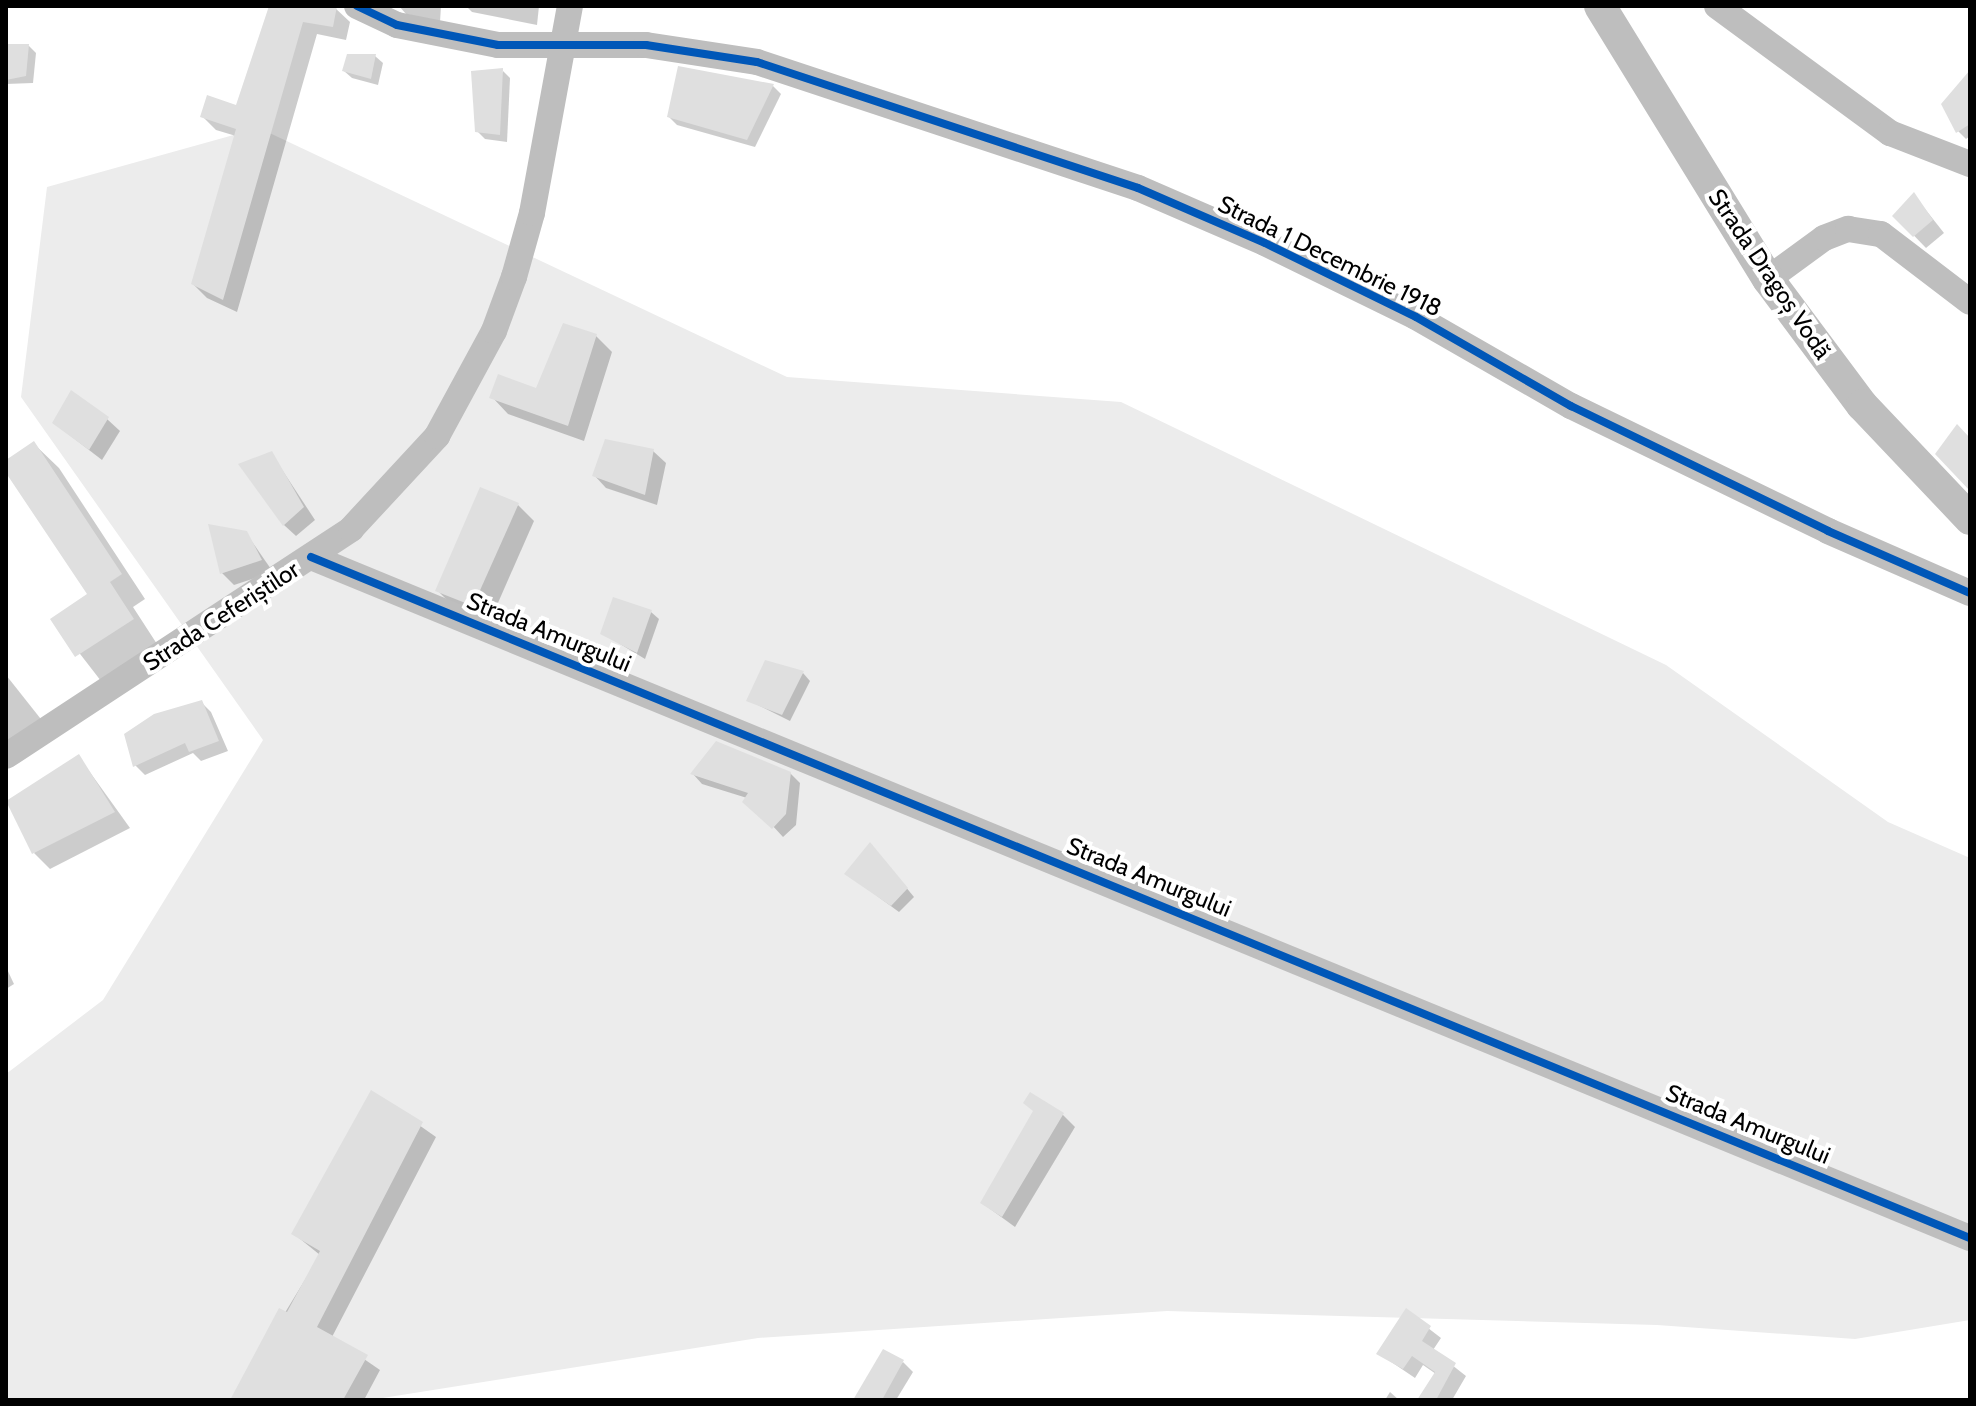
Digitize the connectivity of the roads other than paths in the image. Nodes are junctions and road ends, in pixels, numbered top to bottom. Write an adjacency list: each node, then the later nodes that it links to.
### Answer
1 (357, 6): 5 (street, Strada 1 Decembrie 1918)
2 (570, 6): 5 (street, Strada Ceferiștilor)
3 (1600, 6): 7 (main road, Strada Dragoș Vodă)
4 (1717, 6): 6 (street)
5 (563, 48): 10 (street, Strada Ceferiștilor); 11 (street, Strada 1 Decembrie 1918)
6 (1970, 164)
7 (1768, 279): 8 (street); 9 (main road, Strada Dragoș Vodă)
8 (1970, 302)
9 (1970, 519)
10 (311, 557): 12 (street, Strada Ceferiștilor); 13 (street, Strada Amurgului)
11 (1970, 593)
12 (6, 756)
13 (1970, 1238)

